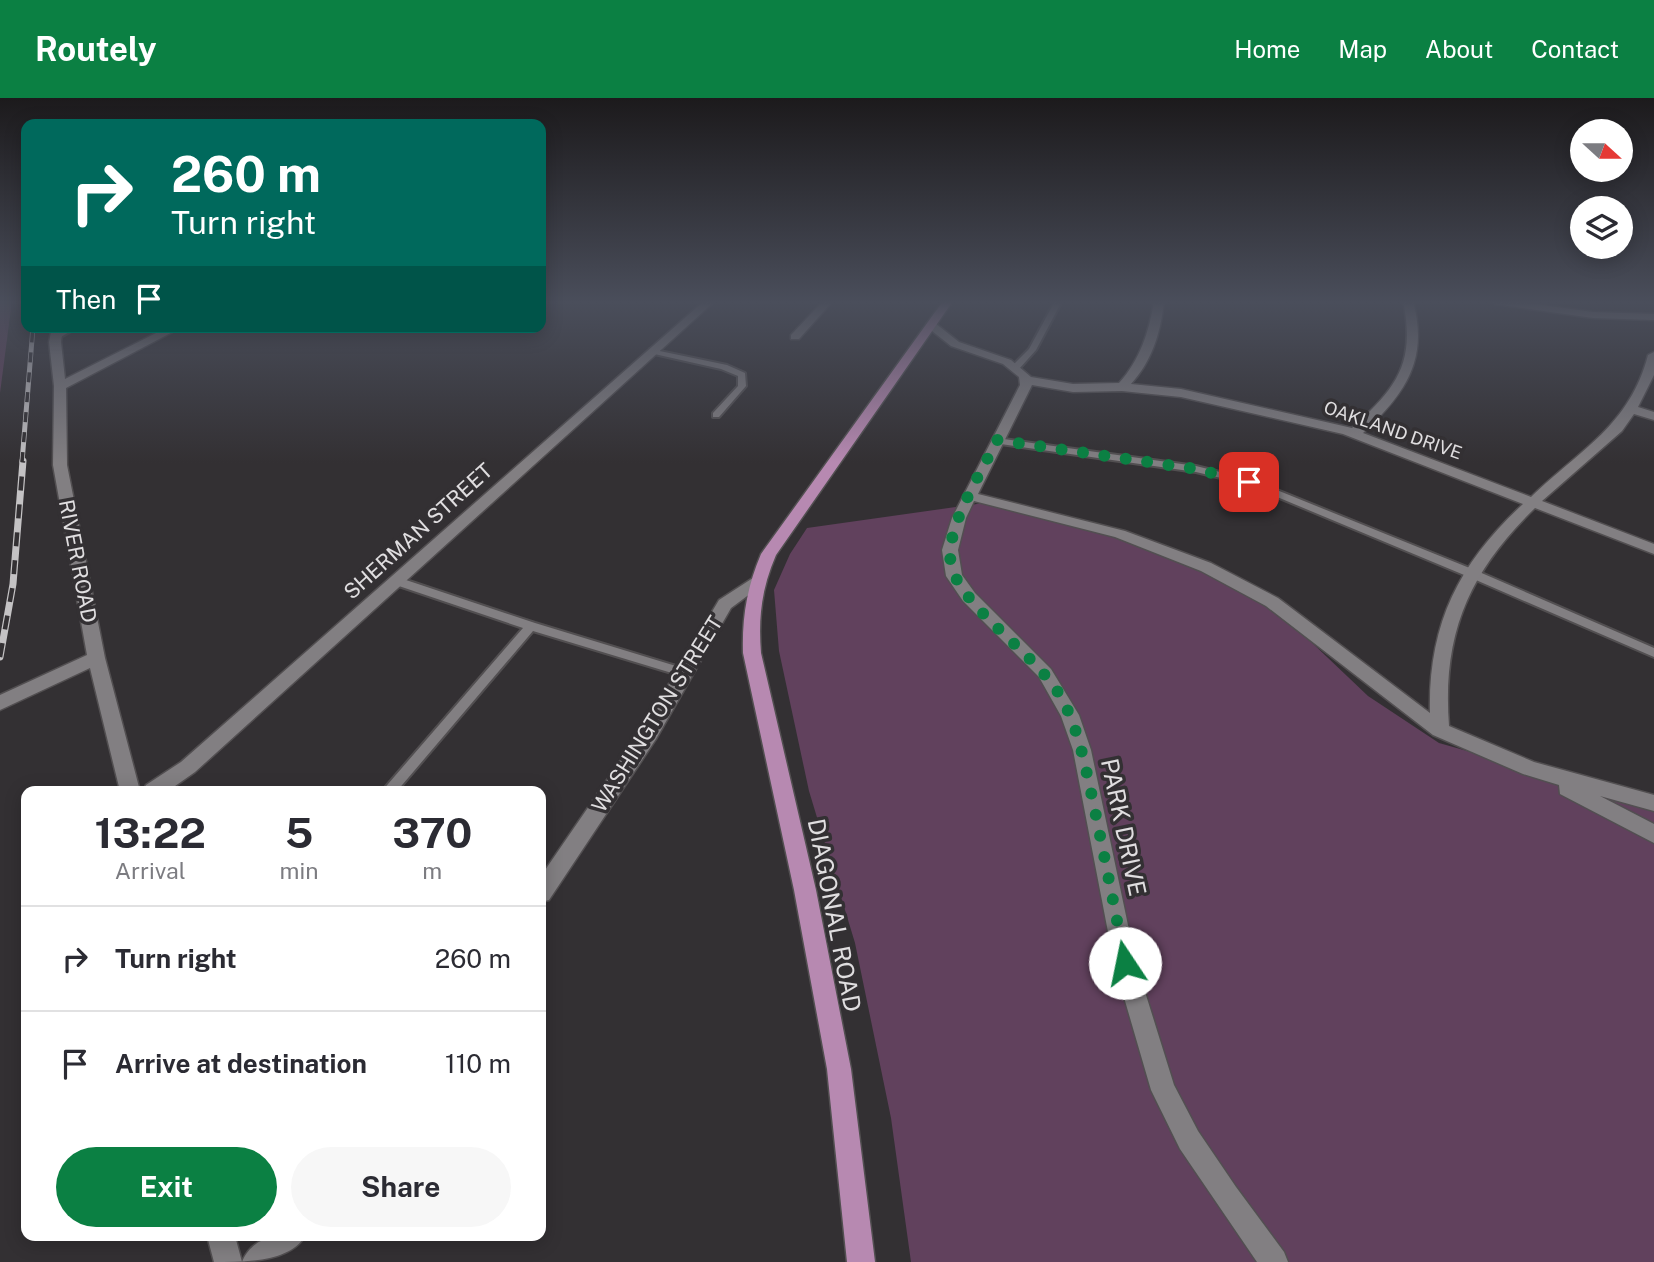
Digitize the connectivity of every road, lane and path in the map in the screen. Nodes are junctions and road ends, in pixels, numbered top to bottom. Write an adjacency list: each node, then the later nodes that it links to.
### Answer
1 (58, 355): 12 (street, RIVER ROAD)
2 (121, 355): 12 (street)
3 (648, 355): 23 (street, SHERMAN STREET)
4 (670, 355): 15 (lane)
5 (909, 355): 24 (main road, WASHINGTON STREET)
6 (980, 355): 11 (street)
7 (1030, 355): 11 (lane)
8 (1144, 355): 13 (street)
9 (1411, 355): 17 (street)
10 (1654, 355): 14 (street)
11 (1021, 374): 13 (street, OAKLAND DRIVE); 18 (street, PARK DRIVE)
12 (60, 386): 27 (street, RIVER ROAD)
13 (1122, 387): 17 (street, OAKLAND DRIVE)
14 (1631, 409): 16 (street); 20 (street)
15 (716, 415)
16 (1654, 416)
17 (1355, 433): 20 (street, OAKLAND DRIVE)
18 (997, 440): 19 (street, PARK DRIVE); 22 (lane)
19 (970, 496): 30 (street); 43 (street, PARK DRIVE)
20 (1531, 502): 21 (street, OAKLAND DRIVE); 22 (street)
21 (1654, 549)
22 (1473, 573): 26 (lane); 30 (street)
23 (394, 580): 25 (lane); 33 (street, SHERMAN STREET)
24 (756, 581): 28 (street, WASHINGTON STREET); 42 (main road, DIAGONAL ROAD)
25 (531, 626): 28 (lane); 34 (lane)
26 (1654, 653)
27 (96, 658): 29 (street); 32 (street, RIVER ROAD)
28 (685, 673): 37 (street, WASHINGTON STREET)
29 (0, 703)
30 (1440, 730): 31 (street)
31 (1530, 769): 35 (street); 36 (street)
32 (129, 786)
33 (160, 786)
34 (393, 786)
35 (1654, 803)
36 (1654, 834)
37 (546, 886)
38 (223, 1241): 40 (street)
39 (284, 1241): 41 (street)
40 (228, 1262)
41 (256, 1262)
42 (861, 1262)
43 (1274, 1262)

